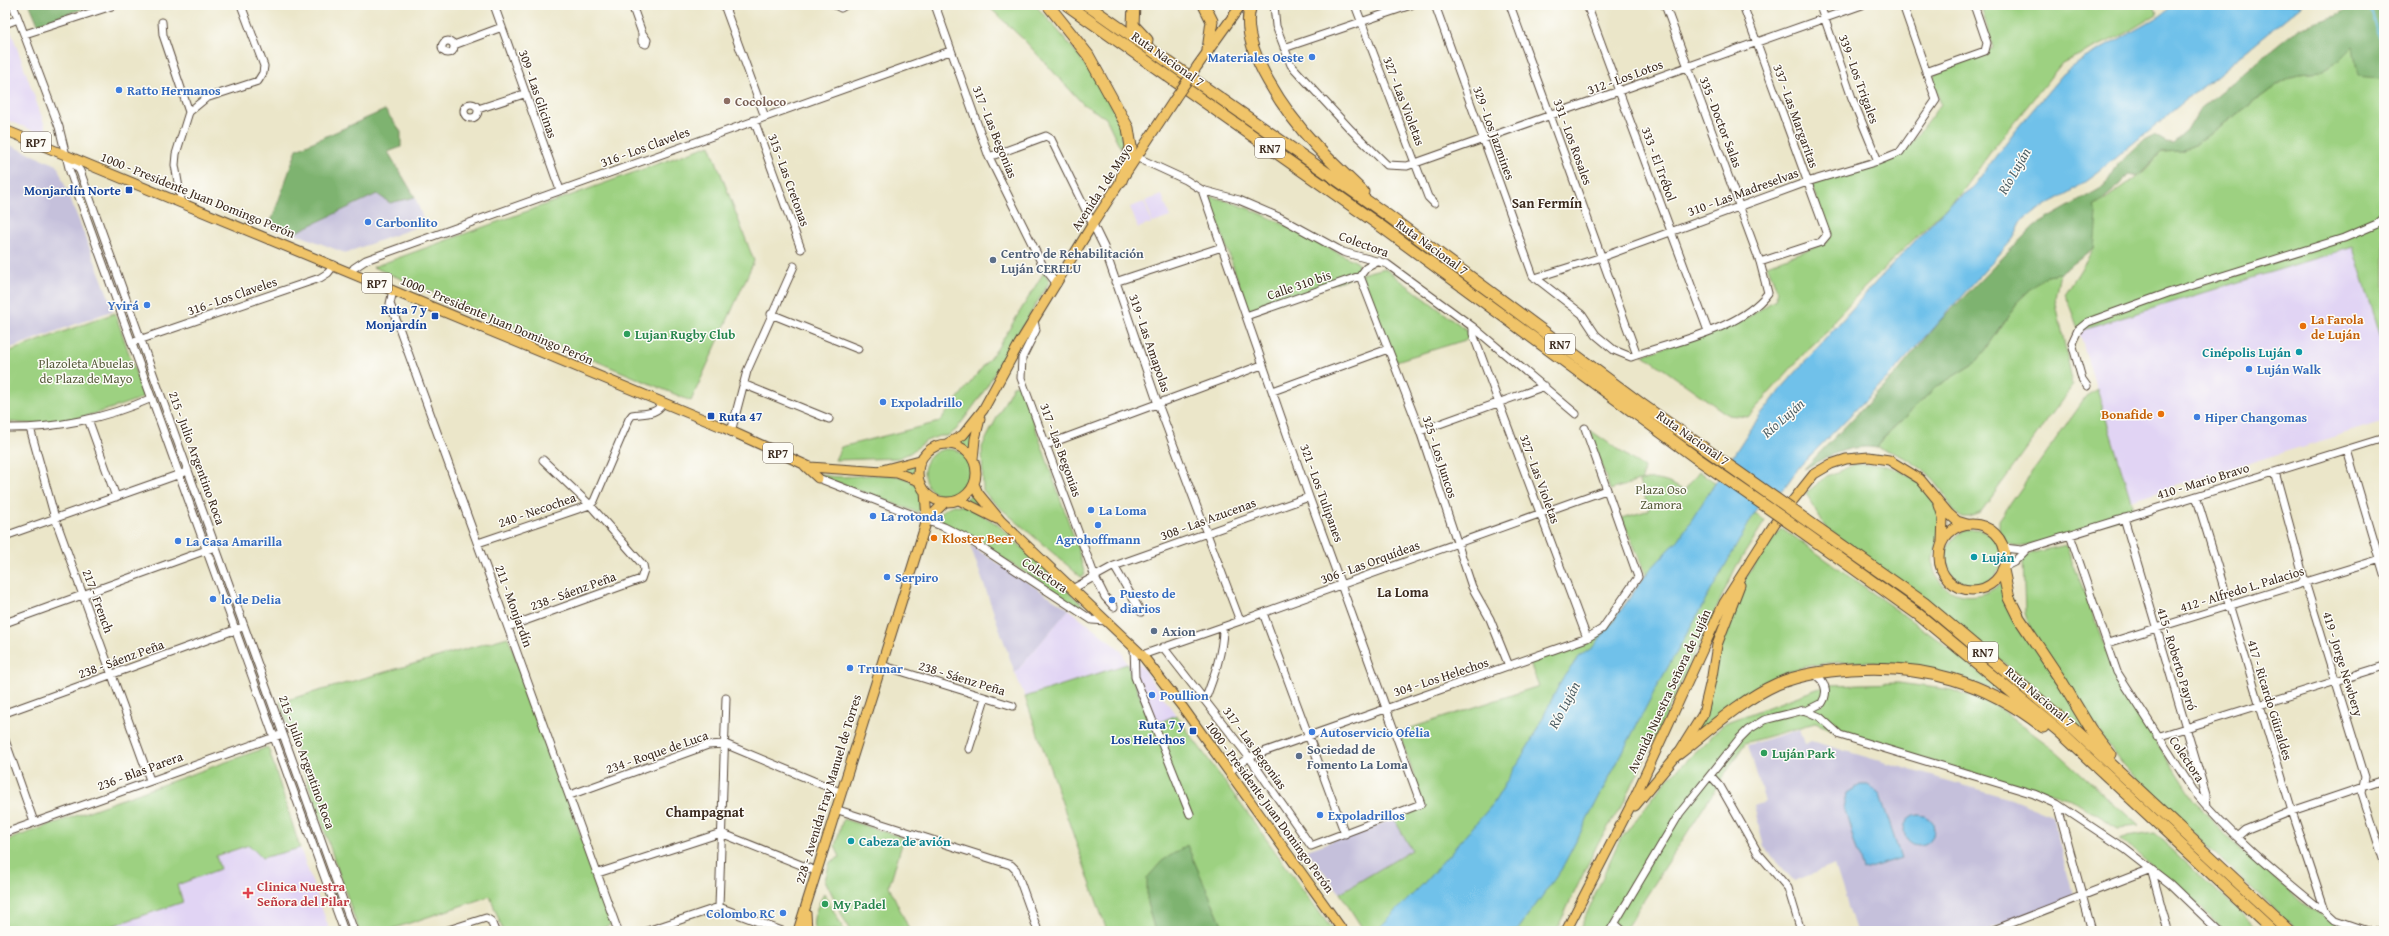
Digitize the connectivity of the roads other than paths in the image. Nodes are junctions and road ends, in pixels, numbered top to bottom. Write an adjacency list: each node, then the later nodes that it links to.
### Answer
1 (13, 5): 30 (street, 215 - Julio Argentino Roca)
2 (115, 5): 36 (street)
3 (241, 5): 48 (street)
4 (494, 5): 34 (street, 309 - Las Glicinas)
5 (632, 5): 35 (street)
6 (724, 5): 50 (street, 315 - Las Cretonas)
7 (835, 5): 8 (street)
8 (846, 5)
9 (935, 5): 41 (street, 317 - Las Begonias)
10 (1048, 5): 59 (highway)
11 (1067, 5): 141 (highway, Ruta Nacional 7 / RN7, bridge)
12 (1087, 5): 42 (highway, Ruta Nacional 7 / RN7)
13 (1134, 5): 42 (highway)
14 (1204, 5): 40 (highway)
15 (1242, 5): 40 (main road, Avenida 1 de Mayo)
16 (1251, 5): 66 (highway)
17 (1274, 5): 39 (street)
18 (1355, 5): 32 (street, 327 - Las Violetas)
19 (1411, 5): 32 (street)
20 (1435, 5): 53 (street, 329 - Los Jazmines)
21 (1510, 5): 49 (street, 331 - Los Rosales)
22 (1587, 5): 45 (street, 333 - El Trébol)
23 (1665, 5): 43 (street, 335 - Doctor Salas)
24 (1743, 5): 37 (street, 337 - Las Margaritas)
25 (1820, 5): 29 (street, 339 - Los Trigales)
26 (1862, 5): 29 (street, 312 - Los Lotos)
27 (1903, 5): 44 (street)
28 (1975, 5): 44 (street)
29 (1824, 18): 37 (street, 312 - Los Lotos); 57 (street, 339 - Los Trigales)
30 (18, 19): 33 (street); 36 (street, 215 - Julio Argentino Roca)
31 (162, 22): 48 (street)
32 (1361, 22): 39 (street); 58 (street, 327 - Las Violetas)
33 (5, 24)
34 (502, 27): 38 (street); 46 (street, 309 - Las Glicinas)
35 (642, 33)
36 (25, 34): 54 (street, 215 - Julio Argentino Roca)
37 (1756, 42): 43 (street, 312 - Los Lotos); 60 (street, 337 - Las Margaritas)
38 (454, 45)
39 (1284, 48): 58 (street, 312 - Los Lotos)
40 (1208, 50): 56 (main road, Avenida 1 de Mayo, bridge)
41 (950, 51): 50 (street, 316 - Los Claveles); 55 (street, 317 - Las Begonias)
42 (1162, 57): 66 (highway, Ruta Nacional 7 / RN7)
43 (1688, 66): 45 (street, 312 - Los Lotos); 65 (street, 335 - Doctor Salas)
44 (1926, 72): 57 (street, 310 - Las Madreselvas)
45 (1619, 92): 49 (street, 312 - Los Lotos); 69 (street, 333 - El Trébol)
46 (524, 94): 47 (street); 61 (street, 309 - Las Glicinas)
47 (478, 109)
48 (189, 112): 63 (street)
49 (1551, 116): 53 (street, 312 - Los Lotos); 72 (street, 331 - Los Rosales)
50 (765, 117): 51 (street, 316 - Los Claveles)
51 (754, 120): 61 (street, 316 - Los Claveles); 71 (street, 315 - Las Cretonas)
52 (5, 130): 54 (main road, 1000 - Presidente Juan Domingo Perón / RP7)
53 (1483, 140): 58 (street, 312 - Los Lotos); 79 (street, 329 - Los Jazmines)
54 (66, 155): 63 (main road, 1000 - Presidente Juan Domingo Perón / RP7); 88 (street, 215 - Julio Argentino Roca); 89 (street, 215 - Julio Argentino Roca)
55 (989, 157): 68 (street, 319 - Las Amapolas); 81 (street, 317 - Las Begonias)
56 (1136, 157): 59 (main road, Avenida 1 de Mayo); 62 (street, Colectora)
57 (1878, 161): 60 (street, 310 - Las Madreselvas)
58 (1415, 163): 64 (street, 327 - Las Violetas)
59 (1121, 181): 68 (main road, Avenida 1 de Mayo)
60 (1807, 182): 65 (street, 310 - Las Madreselvas); 74 (street, 337 - Las Margaritas)
61 (560, 190): 77 (street, 316 - Los Claveles)
62 (1202, 190): 70 (street, 321 - Los Tulipanes); 73 (street, Colectora)
63 (180, 203): 75 (main road, 1000 - Presidente Juan Domingo Perón / RP7)
64 (1434, 203)
65 (1740, 205): 69 (street, 310 - Las Madreselvas); 74 (street, 335 - Doctor Salas)
66 (1387, 215): 141 (highway, Ruta Nacional 7 / RN7, bridge)
67 (2384, 218): 96 (street)
68 (1092, 225): 80 (street, 319 - Las Amapolas); 81 (main road, Avenida 1 de Mayo)
69 (1671, 231): 72 (street, 310 - Las Madreselvas); 87 (street, 333 - El Trébol)
70 (1222, 247): 80 (street); 84 (street, 321 - Los Tulipanes)
71 (801, 249)
72 (1602, 257): 79 (street, 310 - Las Madreselvas); 92 (street, 331 - Los Rosales)
73 (1379, 261): 78 (street); 86 (street, Colectora)
74 (1760, 262): 87 (street, 335 - Doctor Salas)
75 (334, 265): 77 (main road, 1000 - Presidente Juan Domingo Perón / RP7); 88 (street, 316 - Los Claveles)
76 (794, 266): 83 (street)
77 (351, 272): 82 (main road, 1000 - Presidente Juan Domingo Perón / RP7)
78 (1360, 276): 84 (street, Calle 310 bis); 91 (street, 325 - Los Juncos)
79 (1534, 278): 92 (street)
80 (1115, 282): 101 (street, 319 - Las Amapolas)
81 (1056, 284): 85 (main road, Avenida 1 de Mayo)
82 (393, 290): 99 (main road, 1000 - Presidente Juan Domingo Perón / RP7); 145 (street, 211 - Monjardín)
83 (771, 314): 90 (street); 94 (street)
84 (1246, 316): 93 (street, 321 - Los Tulipanes)
85 (1034, 321): 102 (main road, Avenida 1 de Mayo); 113 (street, 317 - Las Begonias)
86 (1473, 327): 95 (street, Colectora); 100 (street, 327 - Las Violetas)
87 (1708, 331): 92 (street)
88 (141, 340): 89 (street, 316 - Los Claveles); 119 (street, 215 - Julio Argentino Roca)
89 (133, 342): 98 (street, 215 - Julio Argentino Roca)
90 (858, 349)
91 (1388, 349): 97 (street); 109 (street, 325 - Los Juncos)
92 (1637, 355)
93 (1262, 365): 97 (street, 321 - Los Tulipanes); 101 (street)
94 (743, 384): 105 (street); 110 (street)
95 (1545, 386): 100 (street); 103 (street, Colectora)
96 (2087, 386)
97 (1273, 391): 131 (street, 321 - Los Tulipanes)
98 (152, 398): 104 (street); 122 (street, 215 - Julio Argentino Roca)
99 (663, 403): 110 (main road, 1000 - Presidente Juan Domingo Perón / RP7); 134 (street, 240 - Necochea)
100 (1499, 403): 109 (street); 135 (street, 327 - Las Violetas)
101 (1158, 404): 113 (street); 142 (street, 319 - Las Amapolas)
102 (983, 410): 112 (main road, Avenida 1 de Mayo); 115 (main road, Avenida 1 de Mayo)
103 (1576, 414)
104 (88, 419): 107 (street); 130 (street)
105 (829, 419)
106 (5, 428): 107 (street)
107 (30, 428): 136 (street, 217 - French)
108 (1585, 428): 126 (street)
109 (1420, 431): 146 (street, 325 - Los Juncos)
110 (732, 432): 118 (main road, 1000 - Presidente Juan Domingo Perón / RP7)
111 (2384, 438): 114 (street, 410 - Mario Bravo)
112 (948, 443): 115 (main road); 117 (main road, RP7)
113 (1046, 444): 157 (street, 317 - Las Begonias)
114 (2347, 450): 121 (street, 410 - Mario Bravo); 152 (street)
115 (974, 459): 125 (main road)
116 (543, 460): 134 (street)
117 (920, 460): 120 (main road, RP7); 124 (main road)
118 (800, 463): 120 (main road, 1000 - Presidente Juan Domingo Perón / RP7); 123 (main road)
119 (189, 472): 122 (street); 148 (street, 215 - Julio Argentino Roca)
120 (875, 472): 124 (main road, 1000 - Presidente Juan Domingo Perón / RP7)
121 (2275, 472): 129 (street, 410 - Mario Bravo); 158 (street, 419 - Jorge Newbery)
122 (180, 474): 130 (street); 151 (street, 215 - Julio Argentino Roca)
123 (818, 478): 138 (street, Colectora)
124 (919, 481): 127 (main road)
125 (974, 484): 132 (main road); 139 (main road)
126 (1606, 490): 135 (street, 306 - Las Orquídeas); 174 (street, 304 - Los Helechos)
127 (925, 492): 133 (main road); 138 (main road, 228 - Avenida Fray Manuel de Torres)
128 (1934, 495): 140 (main road, Avenida Nuestra Señora de Luján); 147 (main road, Avenida Nuestra Señora de Luján); 153 (main road, Avenida Nuestra Señora de Luján)
129 (2196, 496): 137 (street, 410 - Mario Bravo); 162 (street, 417 - Ricardo Güiraldes)
130 (116, 497): 136 (street)
131 (1309, 497): 142 (street, 308 - Las Azucenas); 159 (street, 321 - Los Tulipanes)
132 (959, 500): 133 (main road); 139 (main road)
133 (945, 502): 138 (main road, 228 - Avenida Fray Manuel de Torres)
134 (590, 505): 145 (street, 240 - Necochea); 170 (street, 238 - Sáenz Peña)
135 (1539, 513): 146 (street, 306 - Las Orquídeas); 174 (street, 327 - Las Violetas)
136 (55, 518): 144 (street); 161 (street, 217 - French)
137 (2124, 518): 143 (street, 410 - Mario Bravo); 172 (street, 415 - Roberto Payró)
138 (927, 520): 166 (street, Colectora); 179 (main road, 228 - Avenida Fray Manuel de Torres)
139 (1001, 521): 160 (main road, 1000 - Presidente Juan Domingo Perón)
140 (1967, 524): 147 (main road); 149 (main road)
141 (1803, 525): 207 (highway, Ruta Nacional 7 / RN7); 211 (highway, Ruta Nacional 7 / RN7)
142 (1205, 532): 154 (street, 308 - Las Azucenas); 167 (street, 319 - Las Amapolas)
143 (2070, 534): 150 (street, 410 - Mario Bravo); 175 (street, Colectora)
144 (5, 536)
145 (478, 543): 170 (street, 211 - Monjardín)
146 (1456, 544): 159 (street, 306 - Las Orquídeas); 180 (street, 325 - Los Juncos)
147 (1941, 545): 155 (main road)
148 (216, 546): 151 (street); 169 (street, 215 - Julio Argentino Roca)
149 (2004, 548): 150 (street, 410 - Mario Bravo); 155 (main road)
150 (2028, 548): 155 (street, 410 - Mario Bravo)
151 (208, 550): 161 (street); 173 (street, 215 - Julio Argentino Roca)
152 (2382, 559): 156 (street); 158 (street, 412 - Alfredo L. Palacios)
153 (1749, 562): 201 (main road, Avenida Nuestra Señora de Luján); 218 (main road, Avenida Nuestra Señora de Luján)
154 (1114, 566): 157 (street, 308 - Las Azucenas); 164 (street)
155 (2003, 569): 211 (highway)
156 (2384, 575)
157 (1095, 577): 160 (street, 308 - Las Azucenas); 163 (street, 317 - Las Begonias)
158 (2306, 582): 162 (street, 412 - Alfredo L. Palacios); 184 (street, 419 - Jorge Newbery)
159 (1342, 584): 165 (street, 306 - Las Orquídeas); 190 (street, 321 - Los Tulipanes)
160 (1074, 588): 166 (main road, 1000 - Presidente Juan Domingo Perón)
161 (84, 596): 168 (street); 183 (street, 217 - French)
162 (2229, 606): 172 (street, 412 - Alfredo L. Palacios); 188 (street, 417 - Ricardo Güiraldes)
163 (1114, 607)
164 (1141, 612)
165 (1263, 613): 167 (street, 306 - Las Orquídeas); 196 (street)
166 (1107, 621): 176 (main road, 1000 - Presidente Juan Domingo Perón)
167 (1240, 621): 171 (street, 306 - Las Orquídeas)
168 (5, 623)
169 (244, 626): 173 (street, 238 - Sáenz Peña); 194 (street, 215 - Julio Argentino Roca)
170 (508, 627): 210 (street, 211 - Monjardín)
171 (1223, 628): 177 (street, 306 - Las Orquídeas); 187 (street)
172 (2155, 628): 175 (street, 412 - Alfredo L. Palacios); 193 (street, 415 - Roberto Payró)
173 (237, 629): 183 (street, 238 - Sáenz Peña); 195 (street, 215 - Julio Argentino Roca)
174 (1587, 638): 180 (street, 304 - Los Helechos)
175 (2108, 643): 197 (street, Colectora)
176 (1134, 647): 178 (main road, 1000 - Presidente Juan Domingo Perón); 216 (street)
177 (1163, 647): 178 (street, 306 - Las Orquídeas); 187 (street, 317 - Las Begonias)
178 (1142, 654): 203 (main road, 1000 - Presidente Juan Domingo Perón)
179 (881, 665): 186 (street, 238 - Sáenz Peña); 209 (main road, 228 - Avenida Fray Manuel de Torres)
180 (1509, 666): 190 (street, 304 - Los Helechos)
181 (2384, 666): 184 (street)
182 (1813, 674): 191 (street); 201 (highway); 207 (highway)
183 (111, 676): 192 (street, 238 - Sáenz Peña); 205 (street, 217 - French)
184 (2335, 681): 188 (street); 208 (street, 419 - Jorge Newbery)
185 (726, 698): 199 (street)
186 (985, 698): 189 (street, 238 - Sáenz Peña); 200 (street)
187 (1205, 700): 202 (street, 317 - Las Begonias)
188 (2259, 704): 193 (street); 215 (street, 417 - Ricardo Güiraldes)
189 (1014, 706)
190 (1387, 707): 196 (street, 304 - Los Helechos); 221 (street, 321 - Los Tulipanes)
191 (1806, 711): 204 (street); 212 (street)
192 (5, 714)
193 (2186, 728): 197 (street); 213 (street, 415 - Roberto Payró)
194 (284, 734): 195 (street, 236 - Blas Parera); 234 (street, 215 - Julio Argentino Roca)
195 (275, 736): 205 (street, 236 - Blas Parera); 233 (street, 215 - Julio Argentino Roca)
196 (1308, 736): 202 (street, 304 - Los Helechos); 221 (street)
197 (2157, 737): 213 (street, Colectora)
198 (5, 740): 217 (street)
199 (725, 744): 209 (street, 234 - Roque de Luca); 210 (street, 234 - Roque de Luca); 220 (street)
200 (969, 749)
201 (1678, 754): 218 (main road, Avenida Nuestra Señora de Luján)
202 (1249, 757): 203 (street, 304 - Los Helechos); 221 (street, 317 - Las Begonias)
203 (1229, 772): 243 (main road, 1000 - Presidente Juan Domingo Perón)
204 (1711, 776): 231 (street); 247 (street)
205 (150, 780): 217 (street, 236 - Blas Parera)
206 (2384, 780): 208 (street)
207 (2117, 784): 252 (highway, Ruta Nacional 7 / RN7)
208 (2364, 786): 215 (street); 223 (street, 419 - Jorge Newbery)
209 (840, 792): 214 (main road, 228 - Avenida Fray Manuel de Torres)
210 (570, 795): 226 (street, 211 - Monjardín)
211 (2149, 798): 253 (highway, Ruta Nacional 7 / RN7)
212 (2057, 804): 224 (street); 227 (street)
213 (2207, 807): 222 (street, Colectora)
214 (835, 809): 225 (main road, 228 - Avenida Fray Manuel de Torres); 242 (street)
215 (2292, 811): 222 (street); 230 (street, 417 - Ricardo Güiraldes)
216 (1190, 814)
217 (34, 822): 219 (street, 236 - Blas Parera)
218 (1617, 832): 244 (main road, Avenida Nuestra Señora de Luján)
219 (5, 833)
220 (721, 834): 225 (street); 226 (street); 229 (street)
221 (1345, 834)
222 (2237, 837): 230 (street, Colectora)
223 (2384, 862)
224 (2151, 869): 227 (street); 250 (street); 251 (street)
225 (816, 871): 228 (main road, 228 - Avenida Fray Manuel de Torres)
226 (598, 873): 237 (street, 211 - Monjardín)
227 (2082, 896): 248 (street); 249 (street)
228 (806, 905): 240 (main road, 228 - Avenida Fray Manuel de Torres); 241 (main road, 228 - Avenida Fray Manuel de Torres)
229 (719, 907): 238 (street); 239 (street)
230 (2325, 910): 254 (street, Colectora)
231 (1615, 924): 245 (street); 246 (street)
232 (2384, 930): 255 (street)
233 (344, 931)
234 (354, 931)
235 (445, 931): 236 (street)
236 (495, 931)
237 (618, 931)
238 (647, 931)
239 (782, 931)
240 (798, 931)
241 (807, 931)
242 (1038, 931)
243 (1343, 931)
244 (1566, 931)
245 (1610, 931)
246 (1623, 931)
247 (1801, 931)
248 (1993, 931)
249 (2092, 931)
250 (2168, 931)
251 (2219, 931)
252 (2273, 931)
253 (2290, 931)
254 (2368, 931)
255 (2377, 931)

